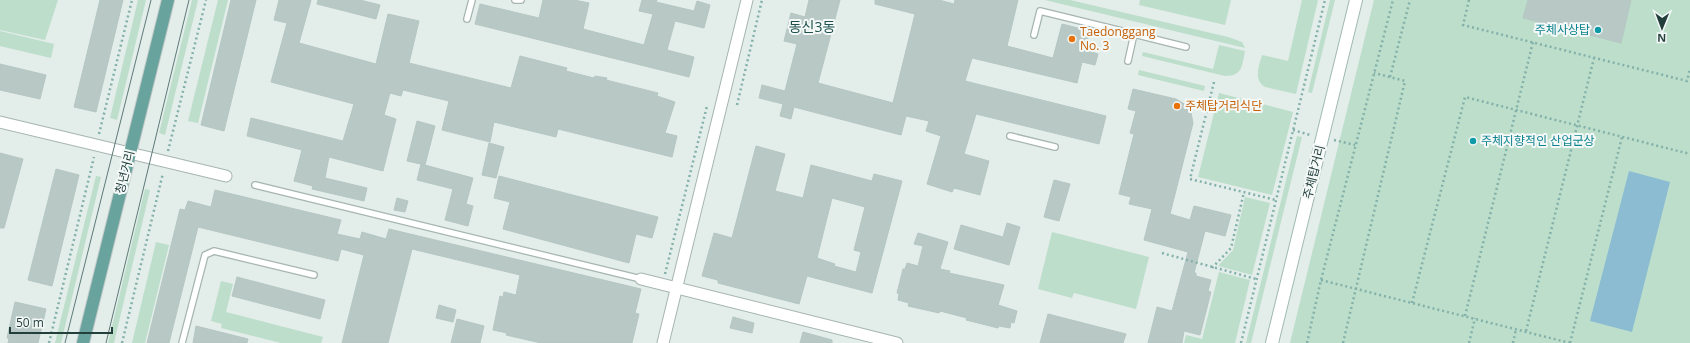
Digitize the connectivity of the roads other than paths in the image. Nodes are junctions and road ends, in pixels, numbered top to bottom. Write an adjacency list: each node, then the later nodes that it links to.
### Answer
1 (168, 0): 15 (main road, 청년거리)
2 (472, 0): 7 (lane)
3 (515, 0): 4 (lane)
4 (521, 0)
5 (747, 0): 20 (street)
6 (1356, 0): 25 (main road, 주체탑거리)
7 (467, 18)
8 (1134, 34): 9 (lane); 10 (lane); 11 (lane)
9 (1034, 35)
10 (1186, 47)
11 (1128, 61)
12 (0, 122): 15 (street)
13 (1010, 136): 14 (lane)
14 (1055, 147)
15 (130, 153): 16 (street); 21 (main road, 청년거리)
16 (226, 176)
17 (255, 185): 19 (lane)
18 (314, 275): 22 (lane)
19 (641, 279): 20 (street)
20 (677, 287): 23 (street); 24 (street)
21 (83, 343)
22 (182, 343)
23 (663, 343)
24 (897, 343)
25 (1272, 343)

